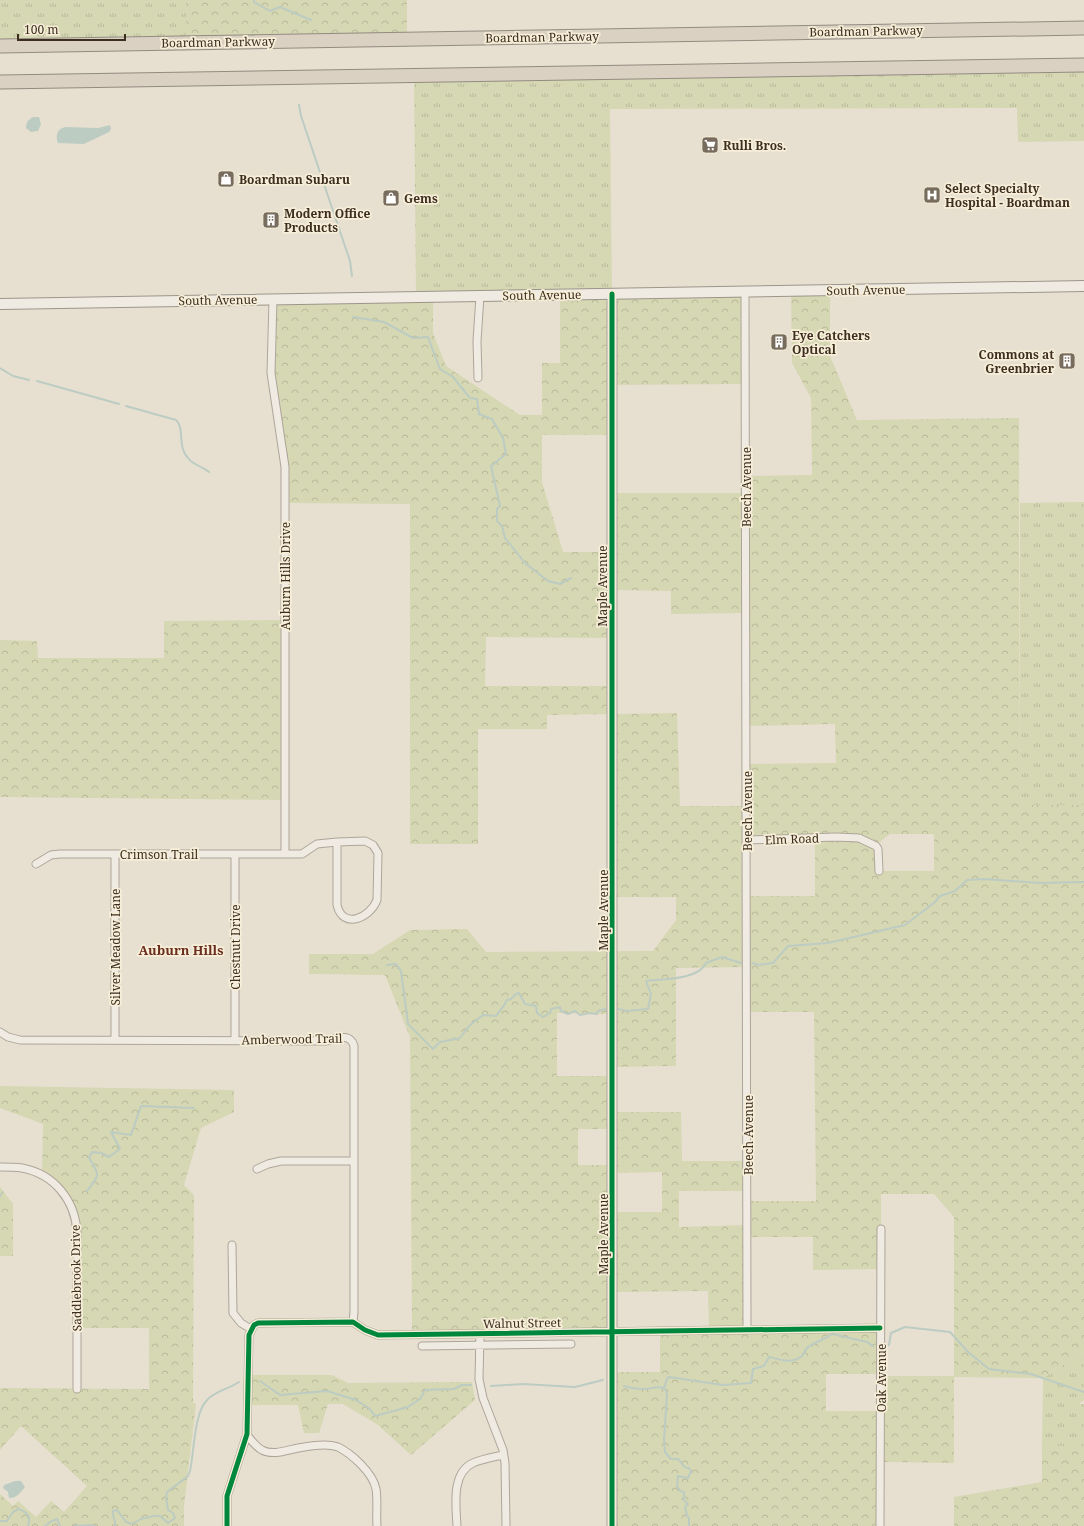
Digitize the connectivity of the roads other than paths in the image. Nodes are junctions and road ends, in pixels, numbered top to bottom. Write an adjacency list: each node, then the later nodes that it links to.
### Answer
1 (1084, 28): 2 (highway, Boardman Parkway)
2 (0, 46)
3 (1084, 65): 4 (highway)
4 (0, 82)
5 (1084, 286): 6 (main road, South Avenue)
6 (745, 292): 7 (main road, South Avenue); 12 (street, Beech Avenue)
7 (612, 294): 8 (main road, South Avenue); 31 (street, Maple Avenue)
8 (480, 296): 9 (main road, South Avenue); 11 (street)
9 (273, 299): 10 (main road, South Avenue); 16 (street, Auburn Hills Drive)
10 (0, 304)
11 (478, 378)
12 (747, 840): 18 (street, Elm Road); 30 (street, Beech Avenue)
13 (338, 842): 13 (street, Crimson Trail); 16 (street, Crimson Trail)
14 (115, 854): 15 (street, Crimson Trail); 17 (street, Crimson Trail); 20 (street, Silver Meadow Lane)
15 (235, 854): 16 (street, Crimson Trail); 21 (street, Chestnut Drive)
16 (286, 854)
17 (36, 864)
18 (879, 871)
19 (0, 1032): 20 (street, Amberwood Trail)
20 (115, 1040): 21 (street, Amberwood Trail)
21 (235, 1040): 22 (street, Amberwood Trail)
22 (354, 1161): 24 (street); 27 (street, Amberwood Trail)
23 (0, 1167): 36 (street, Saddlebrook Drive)
24 (257, 1169)
25 (881, 1229): 28 (street, Oak Avenue)
26 (232, 1245): 29 (street)
27 (353, 1322): 29 (street); 32 (street, Walnut Street)
28 (880, 1328): 30 (street, Walnut Street); 44 (street, Oak Avenue)
29 (251, 1329): 37 (street)
30 (747, 1330): 31 (street, Walnut Street)
31 (613, 1331): 32 (street, Walnut Street); 43 (street, Maple Avenue)
32 (480, 1334): 35 (street)
33 (571, 1344): 35 (street)
34 (422, 1346): 35 (street)
35 (479, 1346): 38 (street)
36 (77, 1389)
37 (247, 1435): 39 (street); 40 (street)
38 (503, 1454): 41 (street); 42 (street)
39 (227, 1526)
40 (377, 1526)
41 (457, 1526)
42 (506, 1526)
43 (612, 1526)
44 (880, 1526)

